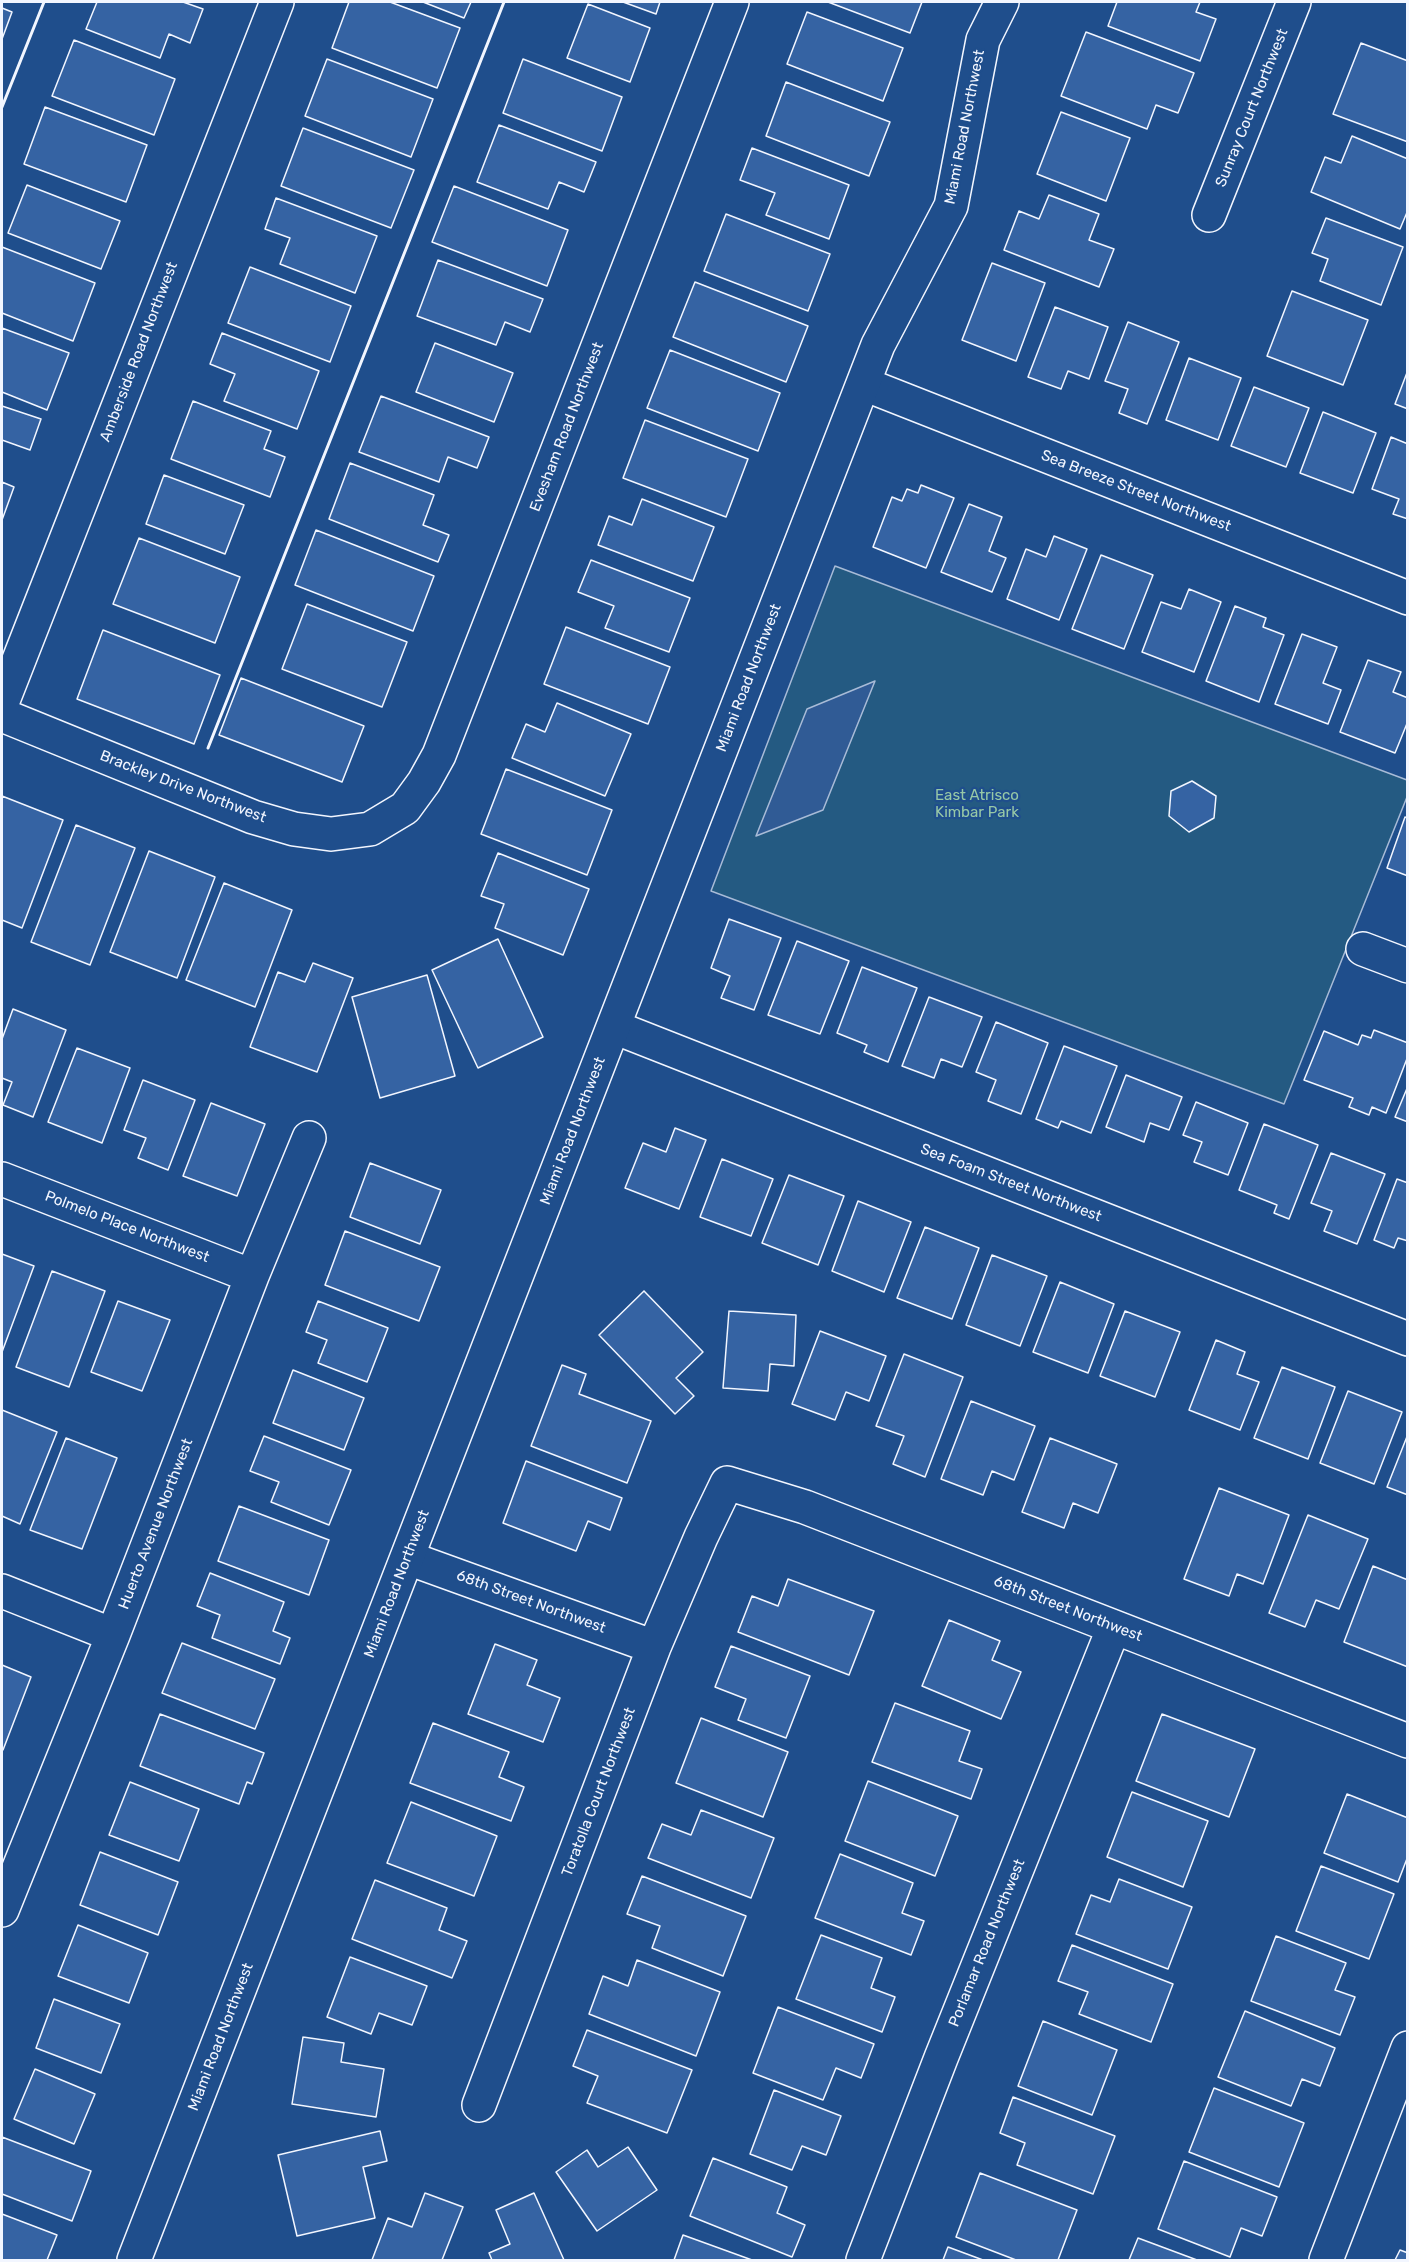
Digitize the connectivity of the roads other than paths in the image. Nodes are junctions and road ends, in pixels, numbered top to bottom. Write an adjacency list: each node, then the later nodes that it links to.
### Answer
1 (277, 2): 8 (street, Amberside Road Northwest)
2 (732, 2): 10 (street, Evesham Road Northwest)
3 (1002, 2): 6 (street, Miami Road Northwest)
4 (1294, 2): 5 (street, Sunray Court Northwest)
5 (1209, 215)
6 (864, 384): 7 (street, Sea Breeze Street Northwest); 13 (street, Miami Road Northwest)
7 (1407, 598)
8 (2, 703)
9 (2, 715): 10 (street, Brackley Drive Northwest)
10 (370, 829)
11 (1363, 949): 12 (street)
12 (1407, 966)
13 (614, 1027): 17 (street, Sea Foam Street Northwest); 19 (street, Miami Road Northwest)
14 (309, 1138): 16 (street, Huerto Avenue Northwest)
15 (2, 1179): 16 (street, Polmelo Place Northwest)
16 (252, 1276): 22 (street, Huerto Avenue Northwest)
17 (1407, 1339)
18 (727, 1483): 21 (street, 68th Street Northwest); 23 (street, Toratolla Court Northwest)
19 (408, 1558): 23 (street, 68th Street Northwest); 28 (street, Miami Road Northwest)
20 (2, 1591): 22 (street)
21 (1114, 1627): 24 (street, 68th Street Northwest); 29 (street, Porlamar Road Northwest)
22 (113, 1635): 25 (street, Huerto Avenue Northwest)
23 (654, 1647): 27 (street, Toratolla Court Northwest)
24 (1407, 1741)
25 (2, 1910)
26 (1407, 2048): 30 (street)
27 (478, 2104)
28 (134, 2260)
29 (863, 2260)
30 (1326, 2260)

